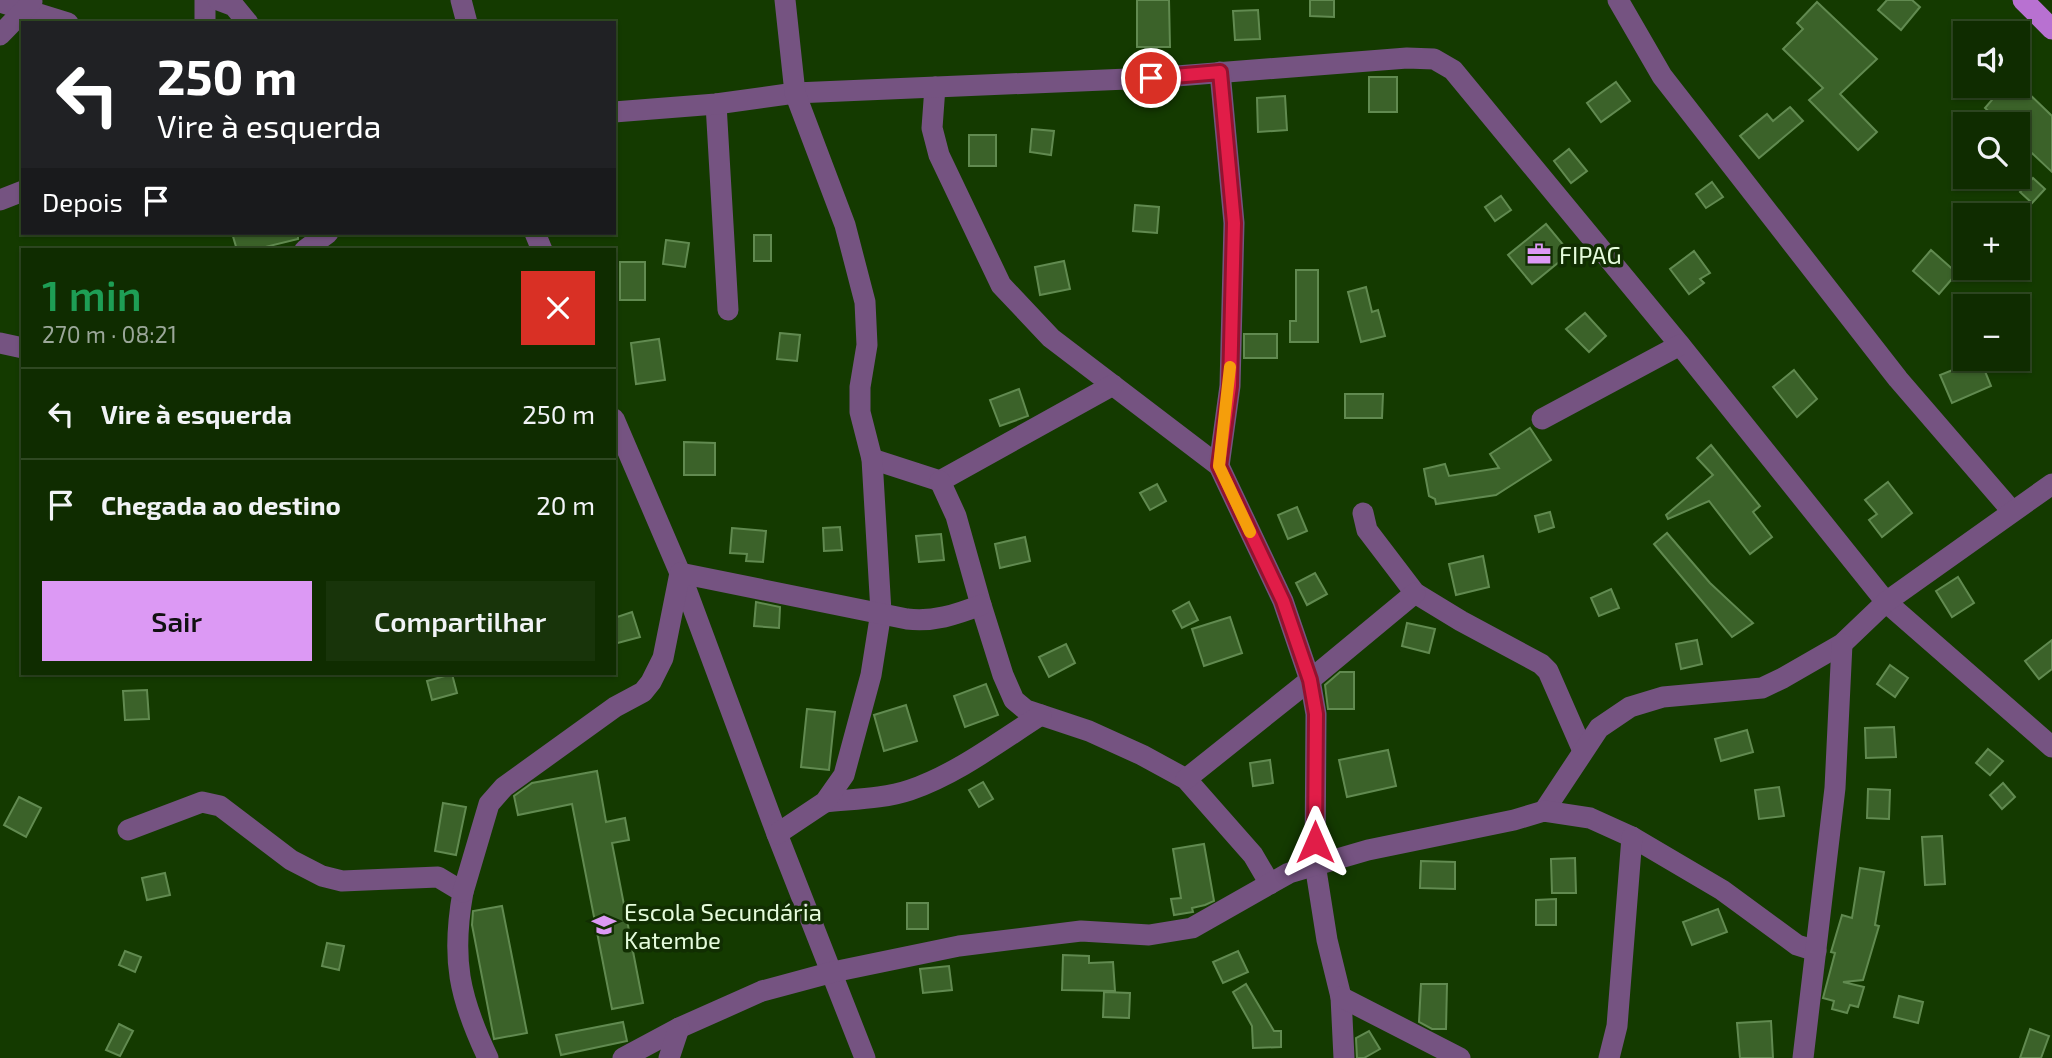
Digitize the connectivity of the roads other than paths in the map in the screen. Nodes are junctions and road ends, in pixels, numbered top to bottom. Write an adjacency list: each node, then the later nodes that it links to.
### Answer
1 (205, 0): 10 (street)
2 (461, 0): 12 (street)
3 (785, 0): 17 (street)
4 (1619, 0): 35 (street)
5 (2022, 0): 13 (main road)
6 (0, 2): 8 (street)
7 (229, 2): 11 (street)
8 (29, 5): 9 (street); 14 (street)
9 (64, 21)
10 (205, 21)
11 (246, 21)
12 (466, 21)
13 (2052, 29)
14 (0, 35)
15 (1220, 72): 16 (street); 26 (street); 32 (street)
16 (935, 87): 17 (street); 28 (street)
17 (795, 93): 18 (street); 31 (street)
18 (716, 104): 19 (street); 24 (street)
19 (616, 112)
20 (21, 192): 21 (street)
21 (0, 200)
22 (325, 235): 23 (street)
23 (308, 248)
24 (728, 310)
25 (0, 343): 27 (street)
26 (1680, 345): 29 (street); 39 (street)
27 (21, 348)
28 (1114, 385): 32 (street); 33 (street)
29 (1542, 419)
30 (616, 424): 37 (street)
31 (872, 459): 33 (street); 41 (street)
32 (1219, 466): 43 (street)
33 (940, 481): 40 (street)
34 (2052, 484): 35 (street)
35 (2012, 511): 39 (street)
36 (1363, 513): 38 (street)
37 (680, 573): 41 (street); 51 (street); 55 (street)
38 (1415, 593): 43 (street); 46 (street)
39 (1886, 602): 42 (street); 45 (street)
40 (981, 606): 41 (street); 44 (street)
41 (881, 612): 48 (street)
42 (1842, 644): 46 (street); 56 (street)
43 (1310, 680): 47 (street); 53 (street)
44 (1041, 715): 47 (street); 48 (street)
45 (2052, 747)
46 (1583, 751): 49 (street)
47 (1186, 779): 54 (street)
48 (825, 802): 51 (street)
49 (1544, 811): 52 (street); 53 (street)
50 (128, 830): 55 (street)
51 (777, 834): 57 (street)
52 (1632, 837): 56 (street); 66 (street)
53 (1315, 864): 54 (street); 58 (street)
54 (1270, 884): 57 (street)
55 (463, 892): 60 (street)
56 (1815, 951): 67 (street)
57 (832, 972): 59 (street); 63 (street)
58 (1341, 997): 64 (street); 65 (street)
59 (680, 1028): 61 (street); 62 (street)
60 (488, 1058)
61 (623, 1058)
62 (669, 1058)
63 (865, 1058)
64 (1344, 1058)
65 (1460, 1058)
66 (1609, 1058)
67 (1803, 1058)

